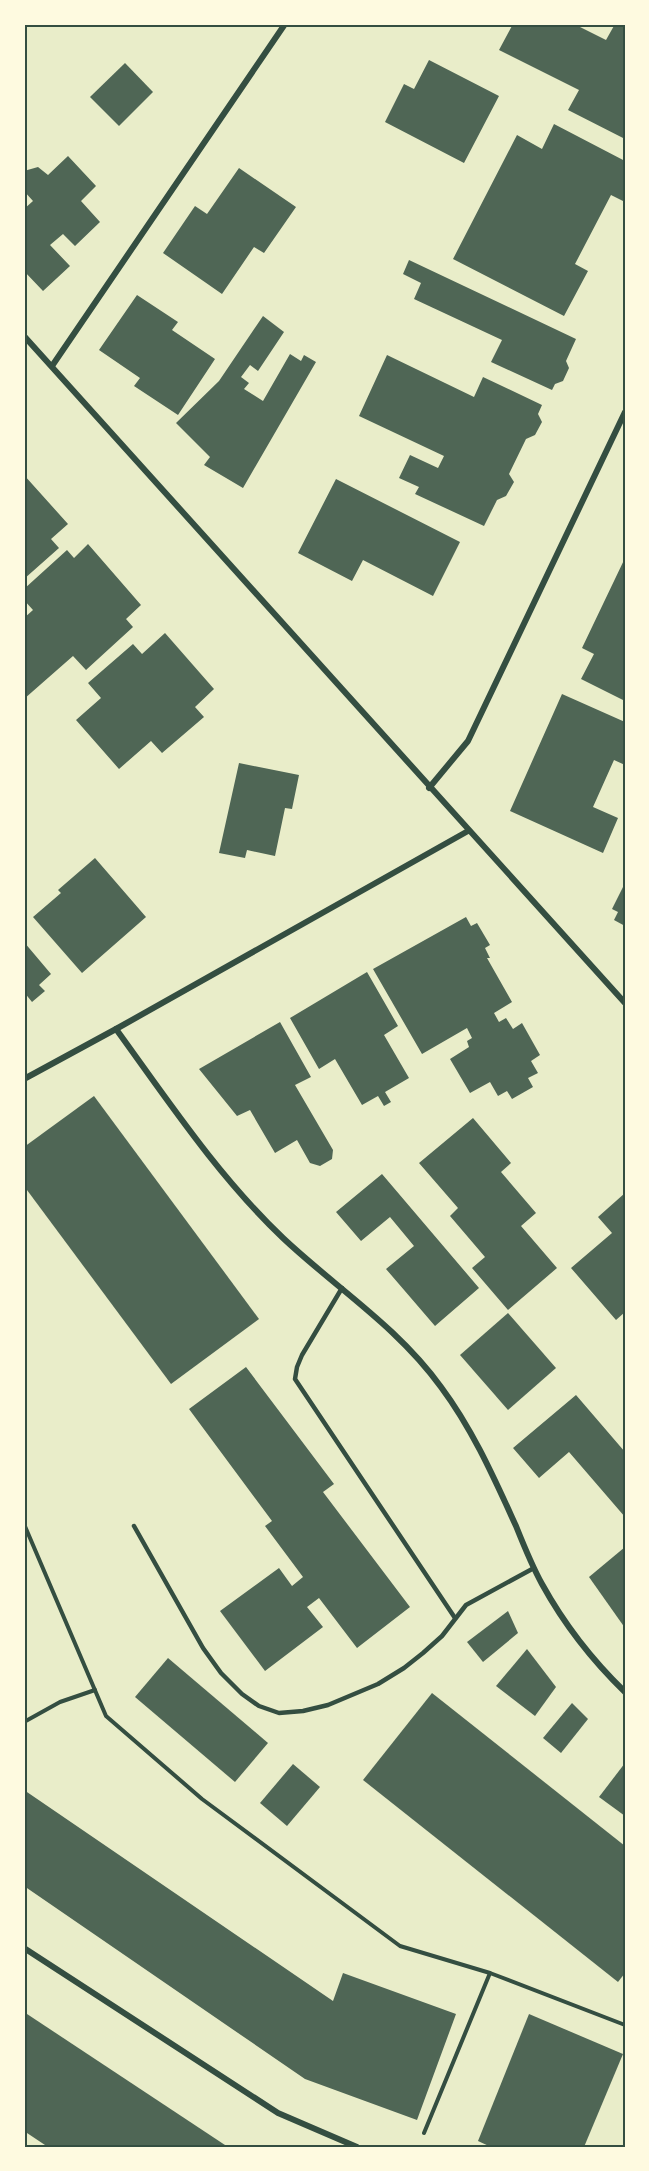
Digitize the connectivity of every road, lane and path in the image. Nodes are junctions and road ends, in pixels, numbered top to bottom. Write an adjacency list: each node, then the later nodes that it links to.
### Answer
1 (285, 24): 3 (street)
2 (24, 336): 3 (street)
3 (52, 366): 5 (street)
4 (625, 412): 5 (street)
5 (429, 788): 6 (street)
6 (468, 831): 7 (street); 8 (street)
7 (625, 1003)
8 (116, 1029): 9 (street); 10 (street)
9 (24, 1078)
10 (342, 1288): 13 (street); 14 (lane)
11 (24, 1524): 15 (path)
12 (134, 1526): 14 (lane)
13 (534, 1568): 14 (lane); 16 (street)
14 (455, 1618)
15 (95, 1690): 17 (path); 19 (path)
16 (625, 1692)
17 (24, 1722)
18 (24, 1948): 22 (street)
19 (490, 1973): 20 (path); 21 (path)
20 (625, 2025)
21 (424, 2133)
22 (357, 2147)

